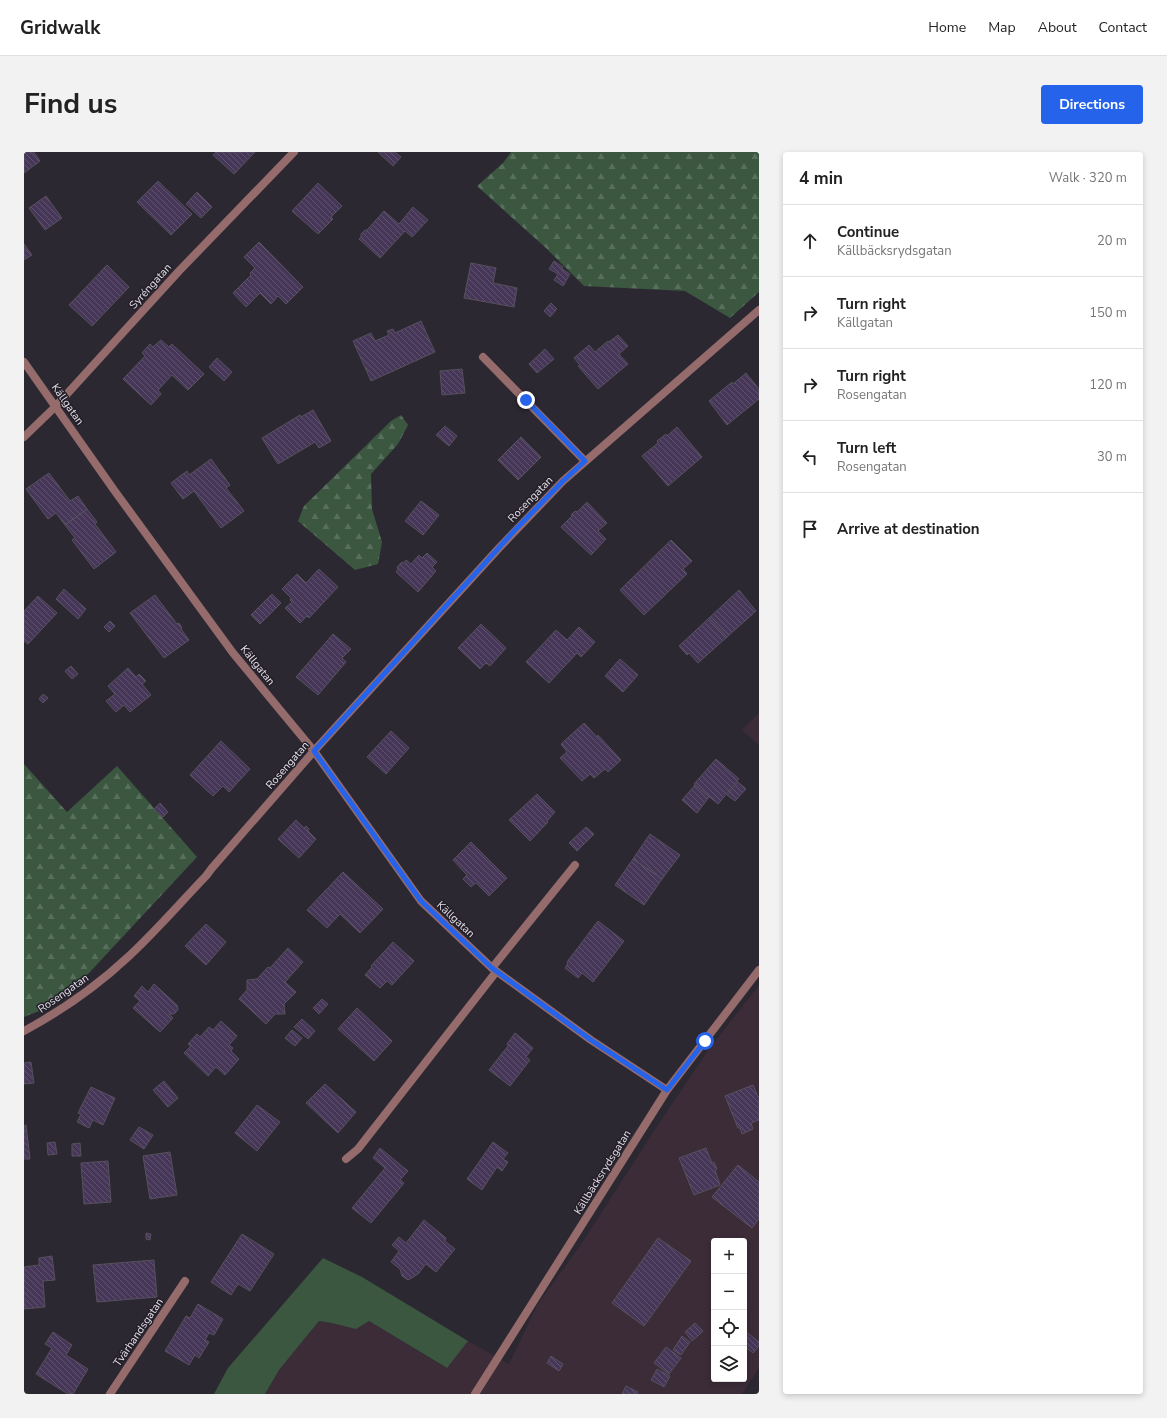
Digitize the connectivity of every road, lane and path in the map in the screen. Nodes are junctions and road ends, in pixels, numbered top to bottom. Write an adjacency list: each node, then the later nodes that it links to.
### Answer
1 (294, 152): 5 (street, Syréngatan)
2 (759, 310): 7 (street, Rosengatan)
3 (483, 357): 7 (street)
4 (24, 362): 5 (street, Källgatan)
5 (56, 406): 6 (street, Syréngatan); 8 (street, Källgatan)
6 (24, 437)
7 (585, 461): 8 (street, Rosengatan)
8 (314, 751): 10 (street, Källgatan); 12 (street, Rosengatan)
9 (575, 865): 10 (street)
10 (494, 970): 13 (street, Källgatan); 14 (street)
11 (759, 970): 13 (street, Källbäcksrydsgatan)
12 (24, 1031)
13 (667, 1090): 17 (street, Källbäcksrydsgatan)
14 (346, 1159)
15 (185, 1281): 16 (street, Tvärhandsgatan)
16 (110, 1394)
17 (475, 1394)

